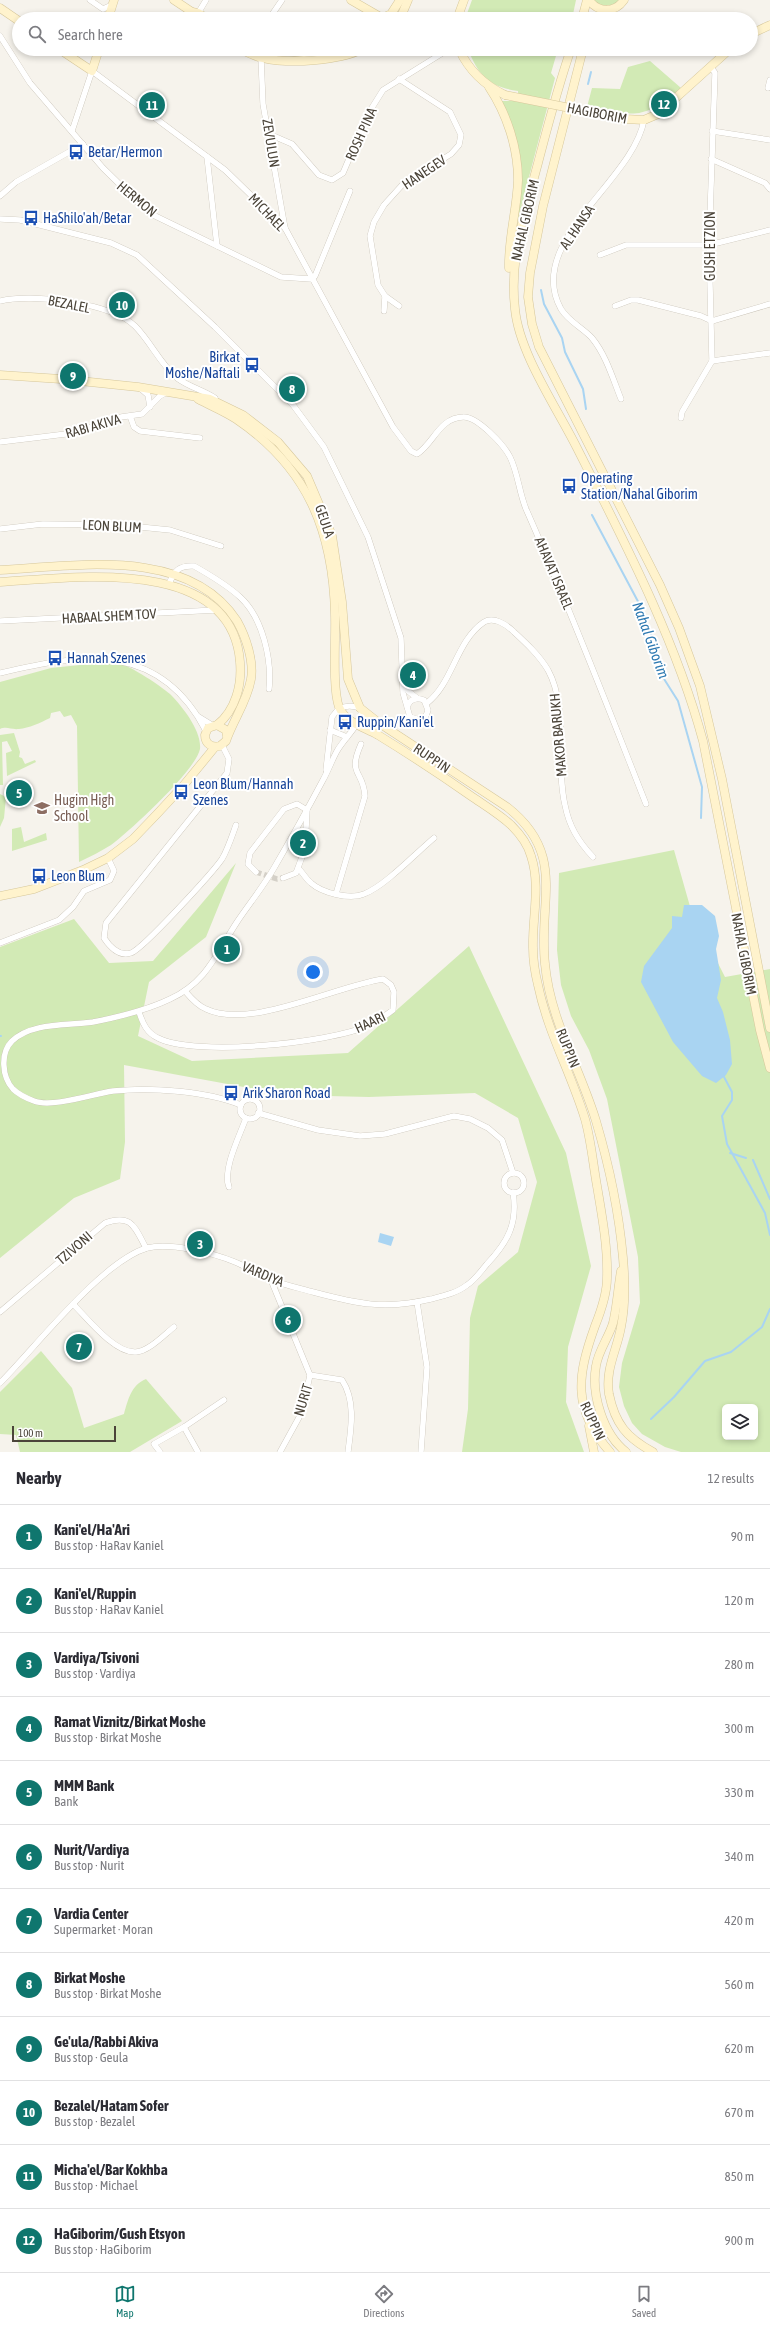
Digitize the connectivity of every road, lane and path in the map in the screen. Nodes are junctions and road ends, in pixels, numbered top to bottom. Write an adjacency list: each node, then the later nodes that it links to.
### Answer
1 (90, 0): 13 (street)
2 (174, 0): 17 (street)
3 (206, 0): 18 (street)
4 (282, 0): 19 (street)
5 (351, 0): 20 (street)
6 (400, 0): 21 (street)
7 (408, 0): 22 (street)
8 (464, 0): 23 (street)
9 (588, 0): 14 (street); 24 (street)
10 (624, 0): 14 (street)
11 (114, 2): 13 (street); 16 (street)
12 (0, 8): 26 (street)
13 (103, 9): 15 (street)
14 (608, 10): 25 (street)
15 (104, 12)
16 (110, 12)
17 (190, 12)
18 (198, 12)
19 (274, 12)
20 (371, 12)
21 (394, 12)
22 (403, 12)
23 (460, 12)
24 (584, 12)
25 (606, 12)
26 (12, 16)
27 (768, 25): 28 (street)
28 (758, 30)
29 (0, 36): 30 (street, HERMON)
30 (12, 55)
31 (12, 56): 51 (street, HERMON)
32 (69, 56): 43 (street, MICHAEL)
33 (97, 56): 42 (street)
34 (256, 56): 41 (street)
35 (339, 56): 41 (street)
36 (438, 56): 46 (street, ROSH PINA)
37 (463, 56): 48 (street, HAGIBORIM)
38 (569, 56): 73 (street, NAHAL GIBORIM)
39 (581, 56): 132 (street, NAHAL GIBORIM)
40 (723, 56): 44 (street, HAGIBORIM)
41 (260, 58): 53 (street, ZEVULUN)
42 (96, 59): 43 (street); 45 (street)
43 (81, 64): 45 (street, MICHAEL)
44 (711, 67): 50 (street, HAGIBORIM); 52 (street, GUSH ETZION)
45 (92, 71): 51 (street); 56 (street, MICHAEL)
46 (399, 79): 53 (street, ROSH PINA); 68 (street, HANEGEV)
47 (770, 80): 49 (street)
48 (489, 87): 50 (street, HAGIBORIM, bridge); 73 (street)
49 (768, 88)
50 (644, 120): 82 (street, AL HANSA)
51 (72, 131): 55 (street, HERMON)
52 (712, 131): 54 (street); 57 (street, GUSH ETZION)
53 (269, 134): 62 (street, ZEVULUN)
54 (770, 140)
55 (83, 144): 60 (street); 65 (street, HERMON)
56 (208, 157): 62 (street, MICHAEL); 65 (street)
57 (711, 159): 58 (street); 64 (street, GUSH ETZION)
58 (770, 189)
59 (350, 191): 67 (street)
60 (0, 196)
61 (0, 219): 99 (street)
62 (285, 228): 67 (street, MICHAEL)
63 (770, 230): 64 (street)
64 (709, 245): 66 (street); 75 (street, GUSH ETZION)
65 (218, 246): 67 (street, HERMON)
66 (600, 255)
67 (311, 279): 89 (street, MICHAEL)
68 (384, 296): 71 (street); 74 (street, HANEGEV)
69 (0, 301): 83 (street, BEZALEL)
70 (770, 304): 75 (street)
71 (399, 306)
72 (615, 306): 75 (street)
73 (514, 309): 133 (street, NAHAL GIBORIM)
74 (384, 311)
75 (712, 322): 77 (street, GUSH ETZION)
76 (770, 352): 77 (street)
77 (712, 361): 86 (street)
78 (0, 375): 79 (street, GEULA)
79 (138, 387): 80 (street, GEULA); 84 (street)
80 (169, 392): 81 (street, GEULA); 84 (street)
81 (190, 395): 83 (street, GEULA); 104 (street, GEULA)
82 (621, 399)
83 (222, 403): 105 (street, GEULA)
84 (150, 407): 85 (street)
85 (130, 416): 87 (street, RABI AKIVA); 88 (street, RABI AKIVA)
86 (681, 418)
87 (200, 438)
88 (0, 442)
89 (418, 454): 116 (street, AHAVAT ISRAEL)
90 (0, 529): 91 (street, LEON BLUM)
91 (222, 546)
92 (0, 570): 93 (street)
93 (173, 573): 95 (street); 100 (street); 109 (street)
94 (0, 582): 95 (street)
95 (169, 584): 96 (street)
96 (218, 610): 97 (street, HABAAL SHEM TOV); 107 (street)
97 (0, 621)
98 (0, 673): 107 (street)
99 (404, 682): 101 (street); 103 (street)
100 (269, 689)
101 (417, 698): 102 (street); 103 (street)
102 (427, 703): 103 (street); 120 (street, MAKOR BARUKH)
103 (407, 707)
104 (340, 708): 105 (street); 106 (street, RUPPIN); 108 (street)
105 (361, 709): 106 (street); 141 (street, RUPPIN)
106 (357, 725): 110 (street); 150 (street, RUPPIN)
107 (212, 727): 109 (street); 111 (street)
108 (330, 730): 110 (street); 115 (street)
109 (227, 736): 113 (street)
110 (347, 737): 115 (street)
111 (206, 740): 113 (street); 114 (street)
112 (361, 744): 127 (street)
113 (219, 746): 114 (street); 118 (street)
114 (200, 765): 121 (street)
115 (325, 778): 117 (street)
116 (646, 804)
117 (307, 810): 122 (street); 123 (street); 130 (street)
118 (236, 825)
119 (434, 838): 127 (street)
120 (593, 857)
121 (108, 858): 126 (street); 129 (street)
122 (299, 869): 124 (street); 127 (street)
123 (256, 872)
124 (283, 878)
125 (0, 889): 126 (street)
126 (14, 892): 128 (street)
127 (336, 894)
128 (0, 896)
129 (0, 943)
130 (185, 991): 131 (street); 131 (street, HAARI)
131 (139, 1012): 134 (street)
132 (770, 1028)
133 (770, 1068)
134 (240, 1106): 135 (street); 136 (street)
135 (258, 1113): 136 (street); 137 (street)
136 (246, 1118): 138 (street)
137 (513, 1173): 139 (street); 139 (street)
138 (229, 1187)
139 (513, 1192): 143 (street, VARDIYA)
140 (146, 1248): 142 (street, VARDIYA); 144 (street, VARDIYA); 145 (street, TZIVONI)
141 (623, 1256): 159 (street); 160 (street, RUPPIN)
142 (271, 1280): 143 (street, VARDIYA); 147 (street, NURIT)
143 (418, 1302): 156 (street)
144 (73, 1304): 146 (street); 148 (street, VARDIYA)
145 (0, 1312)
146 (174, 1327)
147 (310, 1375): 154 (street, NURIT); 155 (street)
148 (0, 1383)
149 (224, 1400): 151 (street)
150 (587, 1416): 157 (street); 158 (street, RUPPIN)
151 (184, 1427): 152 (street); 153 (street)
152 (160, 1452)
153 (198, 1452)
154 (280, 1452)
155 (348, 1452)
156 (420, 1452)
157 (594, 1452)
158 (610, 1452)
159 (626, 1452)
160 (653, 1452)

